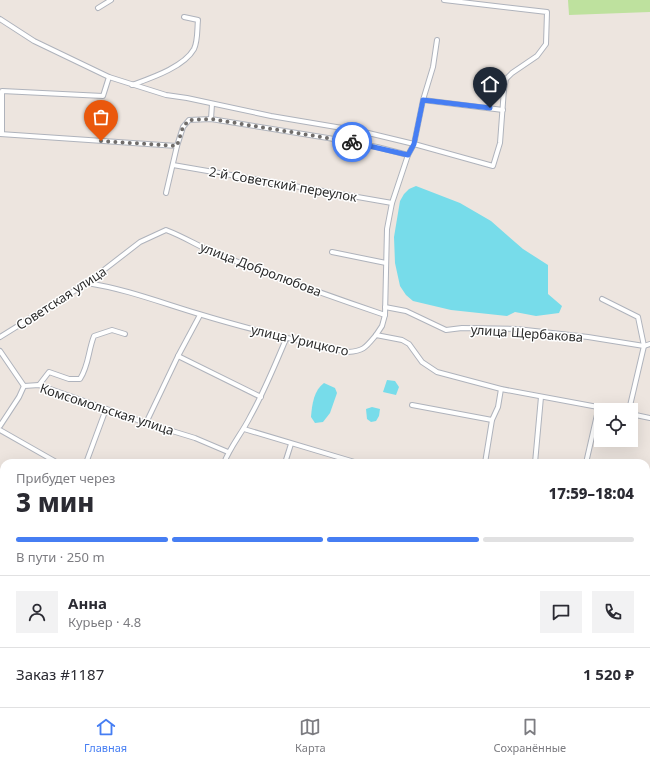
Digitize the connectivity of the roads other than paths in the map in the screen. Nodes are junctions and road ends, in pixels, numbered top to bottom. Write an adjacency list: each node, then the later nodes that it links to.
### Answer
1 (111, 0): 3 (street)
2 (444, 0): 11 (street)
3 (98, 8)
4 (184, 17): 8 (street)
5 (0, 19): 7 (street)
6 (437, 40): 9 (street)
7 (108, 77): 8 (street); 13 (street)
8 (132, 85): 10 (street)
9 (423, 100): 11 (street); 14 (street)
10 (212, 104): 12 (street); 14 (street)
11 (503, 110): 14 (street)
12 (211, 119): 15 (street); 16 (street)
13 (1, 134): 15 (street)
14 (414, 144): 16 (street)
15 (177, 146): 17 (street)
16 (408, 155): 19 (street)
17 (173, 165): 18 (street); 19 (street, 2-й Советский переулок)
18 (166, 192)
19 (392, 203): 22 (street)
20 (140, 242): 23 (street, Советская улица); 27 (street, улица Добролюбова)
21 (332, 252): 22 (street)
22 (386, 263): 25 (street)
23 (87, 283): 26 (street, улица Урицкого); 30 (street, Советская улица)
24 (602, 299): 33 (street)
25 (385, 307): 27 (street); 33 (street, улица Щербакова)
26 (200, 315): 31 (street, улица Урицкого); 35 (street)
27 (385, 315): 29 (street)
28 (125, 334): 36 (street)
29 (376, 335): 31 (street, улица Урицкого); 38 (street)
30 (0, 337)
31 (286, 339): 39 (street)
32 (650, 344): 33 (street, улица Щербакова)
33 (644, 346): 41 (street)
34 (0, 351): 37 (street, Комсомольская улица)
35 (178, 356): 39 (street); 48 (street)
36 (39, 385): 37 (street, Комсомольская улица); 44 (street, Комсомольская улица)
37 (24, 386): 50 (street)
38 (502, 389): 40 (street); 47 (street)
39 (261, 397): 51 (street)
40 (541, 397): 43 (street); 61 (street)
41 (631, 403)
42 (412, 405): 47 (street)
43 (594, 405)
44 (106, 409): 48 (street, Комсомольская улица); 56 (street)
45 (638, 415): 46 (street)
46 (650, 418)
47 (492, 420): 60 (street)
48 (146, 423): 54 (street, Комсомольская улица)
49 (594, 425): 62 (street)
50 (0, 426)
51 (244, 429): 53 (street); 54 (street)
52 (0, 430): 55 (street)
53 (291, 444): 58 (street); 59 (street)
54 (228, 452): 57 (street)
55 (51, 459)
56 (87, 459)
57 (225, 459)
58 (286, 459)
59 (344, 459)
60 (486, 459)
61 (535, 459)
62 (587, 459)

